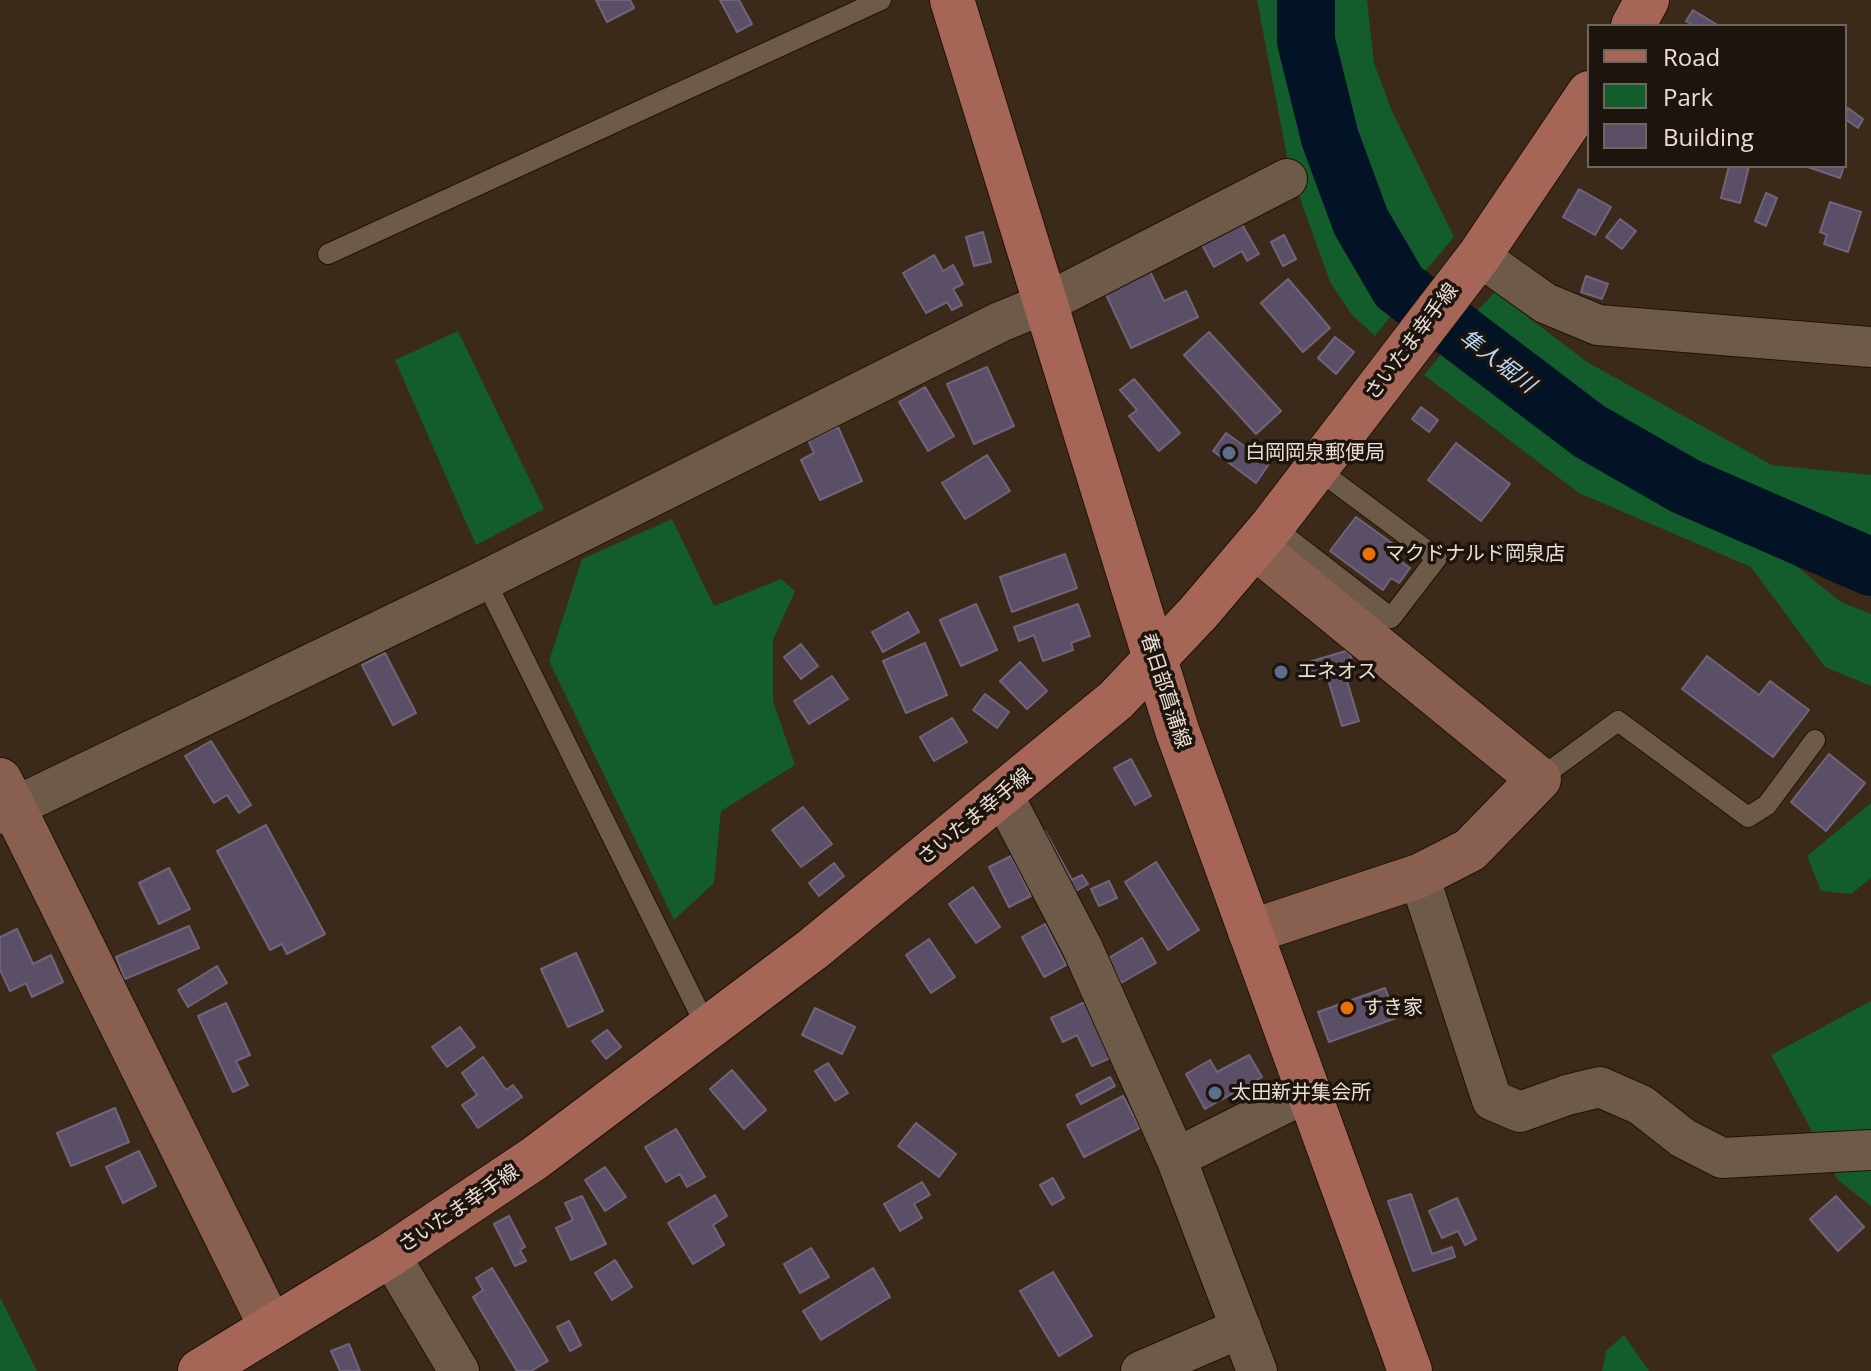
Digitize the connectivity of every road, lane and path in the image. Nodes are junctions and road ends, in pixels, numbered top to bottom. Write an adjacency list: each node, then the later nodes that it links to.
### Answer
1 (881, 0): 7 (lane)
2 (952, 0): 9 (main road, 春日部菖蒲線)
3 (1647, 0): 4 (main road)
4 (1634, 24)
5 (1587, 96): 8 (main road, さいたま幸手線)
6 (1287, 179): 9 (street)
7 (328, 254)
8 (1479, 256): 10 (street); 11 (main road, さいたま幸手線)
9 (1044, 304): 13 (street); 14 (main road, 春日部菖蒲線)
10 (1871, 347)
11 (1316, 468): 12 (main road, さいたま幸手線); 12 (lane)
12 (1263, 537): 14 (main road, さいたま幸手線); 16 (street)
13 (485, 580): 18 (street); 21 (lane)
14 (1155, 660): 17 (main road, さいたま幸手線); 20 (main road, 春日部菖蒲線)
15 (1815, 740): 16 (lane)
16 (1539, 779): 19 (street)
17 (1003, 795): 21 (main road, さいたま幸手線); 24 (street)
18 (4, 800): 26 (street)
19 (1419, 876): 20 (street); 23 (street)
20 (1250, 932): 22 (main road, 春日部菖蒲線)
21 (707, 1028): 25 (main road, さいたま幸手線)
22 (1307, 1092): 24 (street); 32 (main road, 春日部菖蒲線)
23 (1871, 1150)
24 (1176, 1158): 27 (street)
25 (390, 1255): 26 (main road, さいたま幸手線); 29 (street)
26 (271, 1327): 28 (main road, さいたま幸手線)
27 (1241, 1328): 30 (street); 31 (street)
28 (200, 1371)
29 (459, 1371)
30 (1141, 1371)
31 (1257, 1371)
32 (1410, 1371)

